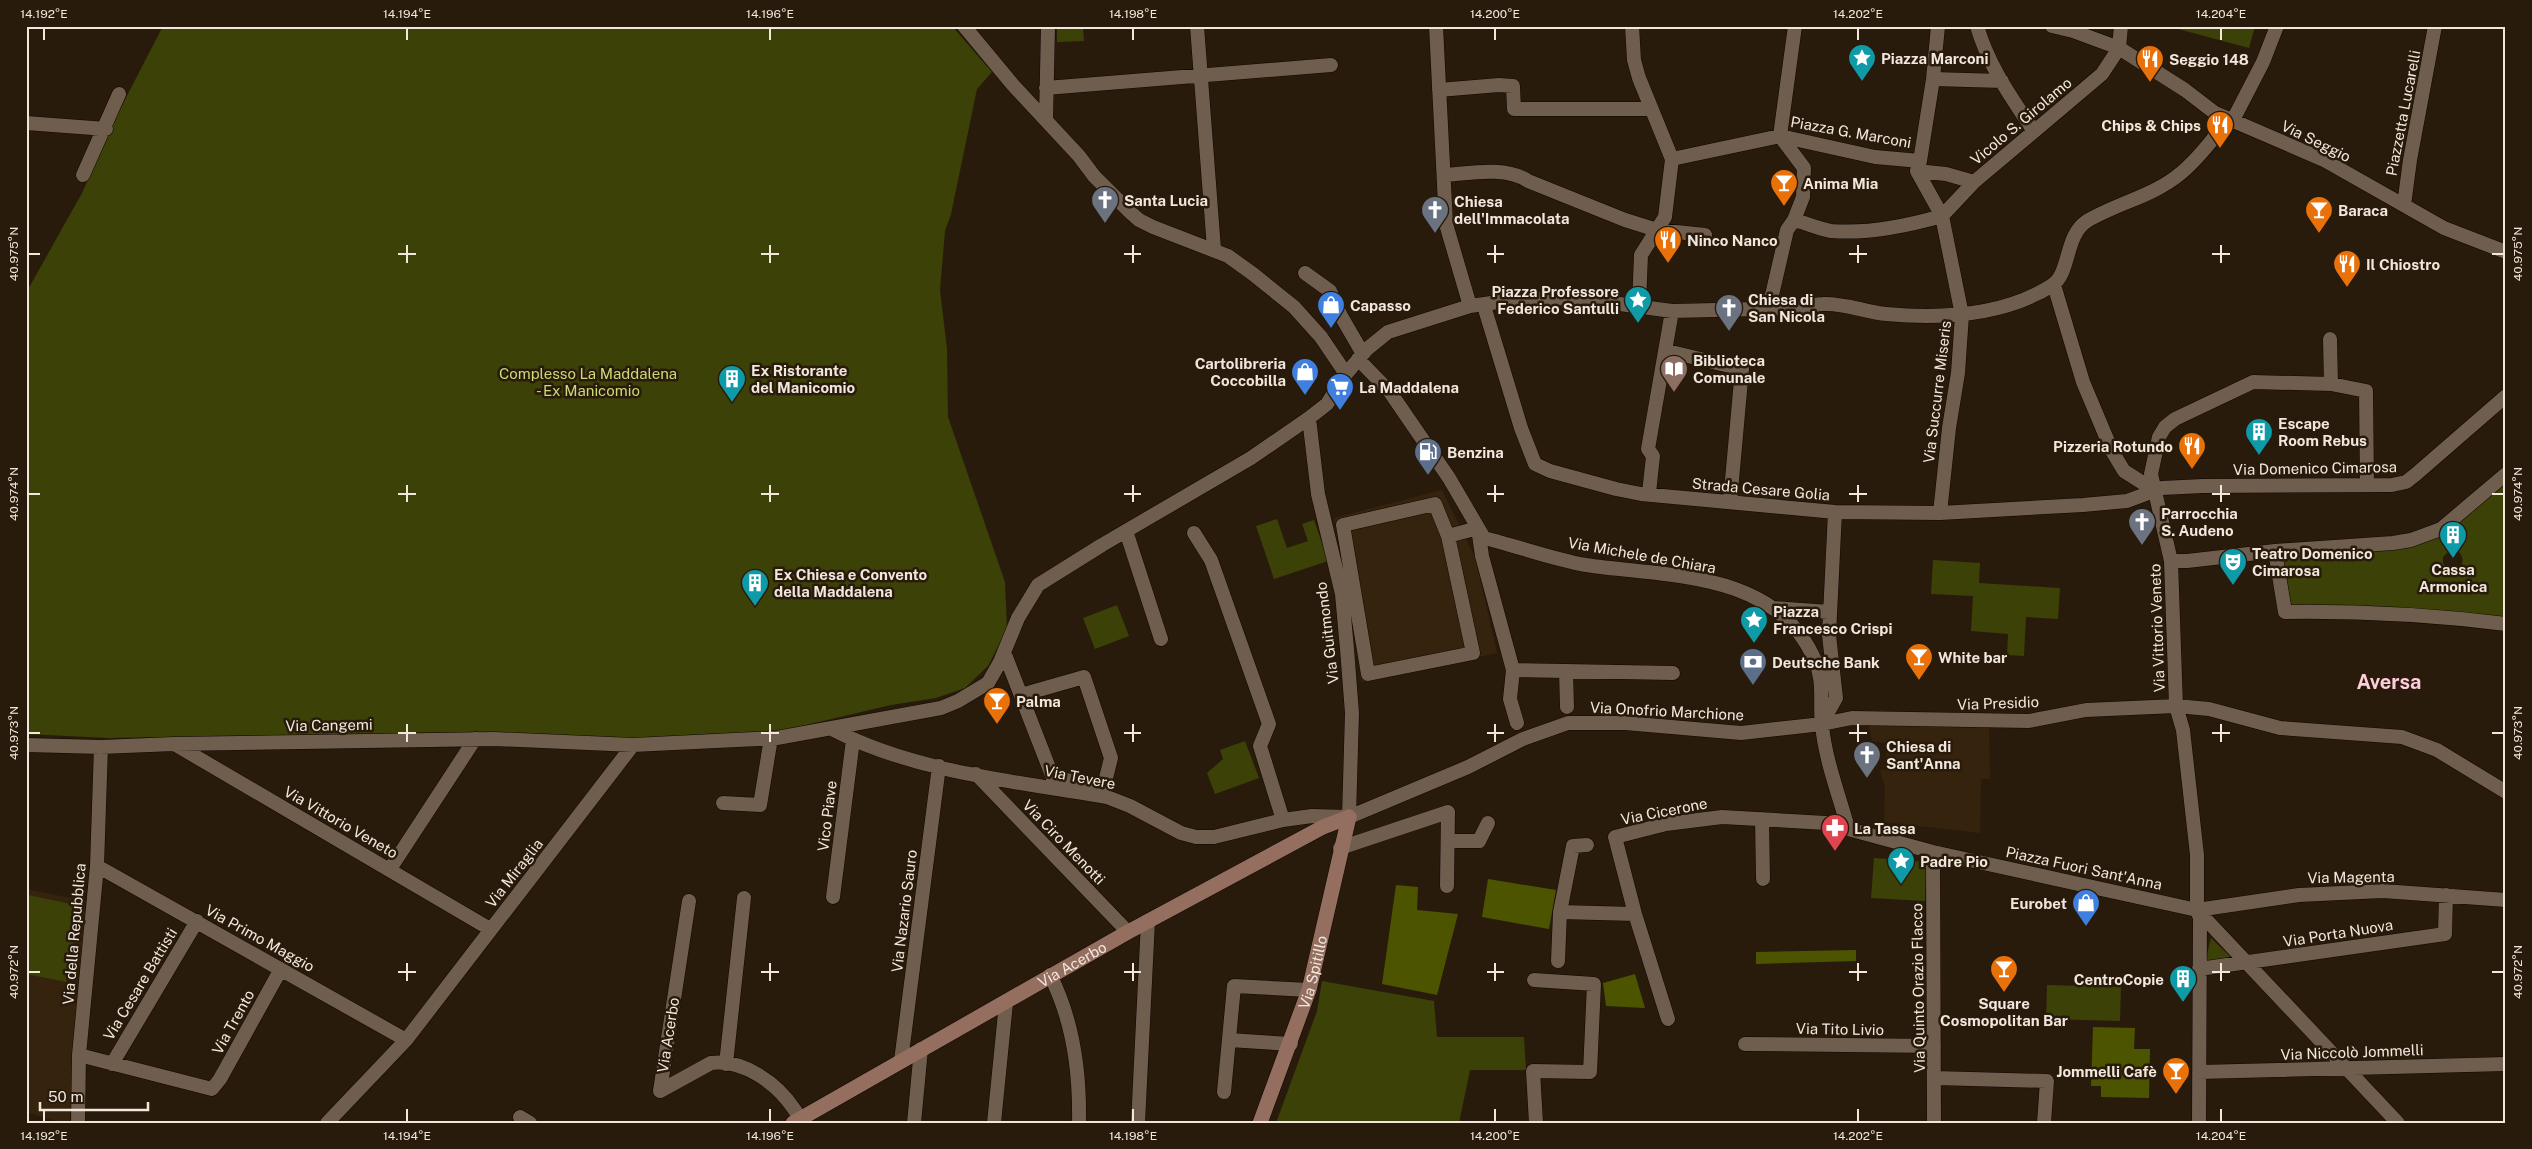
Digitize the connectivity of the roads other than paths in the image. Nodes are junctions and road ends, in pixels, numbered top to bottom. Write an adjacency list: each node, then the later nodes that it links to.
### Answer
1 (964, 26): 23 (street)
2 (1048, 26): 18 (street)
3 (1197, 26): 15 (street)
4 (1436, 26): 19 (street)
5 (1632, 26): 21 (street)
6 (1795, 26): 27 (street, Piazza G. Marconi)
7 (1938, 26): 16 (street, Piazza G. Marconi)
8 (1977, 26): 17 (street)
9 (2052, 26): 13 (street, Via Seggio)
10 (2121, 26): 13 (street)
11 (2277, 26): 22 (street)
12 (2435, 26): 33 (street, Piazzetta Lucarelli)
13 (2119, 48): 22 (street, Via Seggio); 26 (street, Vicolo S. Girolamo)
14 (1331, 65): 15 (street)
15 (1201, 77): 18 (street); 38 (street)
16 (1933, 79): 17 (street); 29 (street, Piazza G. Marconi)
17 (2002, 81): 26 (street)
18 (1046, 88): 23 (street)
19 (1439, 90): 21 (street); 31 (street)
20 (119, 94): 25 (street)
21 (1650, 109): 28 (street)
22 (2231, 119): 33 (street, Via Seggio); 41 (street)
23 (1046, 120): 38 (street)
24 (26, 123): 25 (street)
25 (106, 129): 30 (street)
26 (2033, 130): 32 (street, Vicolo S. Girolamo)
27 (1780, 136): 28 (street); 29 (street, Piazza G. Marconi); 35 (street)
28 (1672, 159): 36 (street)
29 (1919, 166): 32 (street); 34 (street, Via Succurre Miseris)
30 (83, 174)
31 (1445, 174): 36 (street); 43 (street)
32 (1974, 182): 34 (street, Vicolo S. Girolamo)
33 (2404, 205): 39 (street, Via Seggio)
34 (1942, 216): 35 (street); 46 (street, Via Succurre Miseris)
35 (1794, 220): 44 (street)
36 (1657, 230): 37 (street); 42 (street)
37 (1705, 235)
38 (1214, 249): 50 (street)
39 (2506, 252)
40 (1305, 273): 49 (street, Via Michele de Chiara)
41 (2054, 285): 46 (street); 56 (street)
42 (1639, 305): 43 (street); 45 (street)
43 (1477, 306): 49 (street); 57 (street, Strada Cesare Golia)
44 (1765, 310): 45 (street); 46 (street)
45 (1672, 311): 48 (street)
46 (1962, 315): 60 (street, Via Succurre Miseris)
47 (2330, 339): 51 (street)
48 (1667, 351): 57 (street); 58 (street)
49 (1360, 356): 50 (street); 61 (street, Via Michele de Chiara)
50 (1346, 374): 53 (street)
51 (2331, 384): 55 (street, Via Vittorio Veneto); 56 (street, Via Vittorio Veneto)
52 (2506, 396): 55 (street, Via Domenico Cimarosa)
53 (1310, 418): 62 (street); 92 (street, Via Guitmondo)
54 (2506, 474): 65 (street)
55 (2367, 485): 56 (street, Via Domenico Cimarosa)
56 (2154, 490): 60 (street, Strada Cesare Golia); 66 (street, Via Vittorio Veneto)
57 (1649, 493): 58 (street, Strada Cesare Golia)
58 (1730, 502): 59 (street, Strada Cesare Golia)
59 (1834, 512): 60 (street, Strada Cesare Golia); 68 (street)
60 (1940, 513)
61 (1478, 528): 64 (street); 67 (street, Via Michele de Chiara); 72 (street)
62 (1126, 531): 70 (street); 71 (street)
63 (1194, 533): 94 (street)
64 (1448, 536): 64 (street)
65 (2275, 551): 66 (street); 69 (street)
66 (2171, 560): 76 (street, Via Vittorio Veneto)
67 (1773, 608): 68 (street); 79 (street)
68 (1830, 612): 79 (street)
69 (2506, 624)
70 (1161, 639)
71 (1004, 652): 75 (street); 80 (street)
72 (1513, 670): 73 (street); 78 (street)
73 (1566, 671): 74 (street); 77 (street)
74 (1673, 674)
75 (1021, 695): 75 (street)
76 (2176, 706): 79 (street, Via Presidio); 90 (street, Via Presidio); 111 (street, Via Vittorio Veneto)
77 (1567, 708)
78 (1517, 723)
79 (1822, 724): 92 (street, Via Onofrio Marchione); 96 (street)
80 (832, 729): 81 (street); 83 (street, Via Tevere)
81 (772, 738): 86 (street); 91 (street)
82 (475, 739): 84 (street, Via Cangemi); 86 (street, Via Cangemi); 103 (street)
83 (853, 740): 88 (street, Via Tevere); 107 (street, Vico Piave)
84 (174, 744): 87 (street, Via Cangemi); 103 (street, Via Vittorio Veneto)
85 (26, 745): 87 (street, Via Cangemi)
86 (633, 745): 116 (street, Via Miraglia)
87 (101, 747): 102 (street, Via della Repubblica)
88 (939, 766): 89 (street, Via Tevere); 134 (street, Via Nazario Sauro)
89 (976, 774): 94 (street, Via Tevere); 117 (street, Via Ciro Menotti)
90 (2506, 792)
91 (723, 803)
92 (1349, 817): 94 (street, Via Tevere); 99 (street, Via Spitillo); 115 (street, Via Acerbo)
93 (1762, 819): 96 (street, Via Cicerone); 104 (street); 113 (street, Via Cicerone)
94 (1283, 820)
95 (1488, 823): 97 (street)
96 (1848, 828): 101 (street, Piazza Fuori Sant'Anna)
97 (1448, 845): 99 (street); 100 (street); 105 (street)
98 (1587, 845): 112 (street)
99 (1340, 848): 124 (street, Via Spitillo)
100 (1478, 850)
101 (1933, 852): 111 (street, Piazza Fuori Sant'Anna); 131 (street, Via Quinto Orazio Flacco)
102 (97, 866): 114 (street, Via Primo Maggio); 133 (street, Via della Repubblica)
103 (390, 869): 116 (street, Via Vittorio Veneto)
104 (1763, 879)
105 (1447, 886)
106 (2446, 895): 109 (street, Via Magenta); 111 (street, Via Magenta); 119 (street, Via Porta Nuova)
107 (833, 897)
108 (744, 898): 136 (street)
109 (2506, 900)
110 (689, 901): 136 (street, Via Acerbo)
111 (2197, 910): 119 (street); 121 (street, Via Vittorio Veneto)
112 (1560, 912): 113 (street); 118 (street)
113 (1635, 914): 126 (street, Via Cicerone)
114 (197, 921): 120 (street, Via Primo Maggio); 135 (street, Via Cesare Battisti)
115 (1148, 921): 117 (street, Via Acerbo); 149 (street)
116 (490, 929): 127 (street, Via Miraglia)
117 (1128, 932): 122 (street, Via Acerbo)
118 (1558, 961)
119 (2247, 964): 121 (street, Via Porta Nuova); 138 (street)
120 (281, 968): 127 (street, Via Primo Maggio); 135 (street, Via Trento)
121 (2198, 969): 139 (street, Via Vittorio Veneto)
122 (1050, 976): 125 (street, Via Acerbo); 148 (street)
123 (1534, 980): 151 (street)
124 (1309, 990): 128 (street); 129 (street, Via Spitillo)
125 (1006, 1002): 132 (street, Via Acerbo); 147 (street)
126 (1668, 1019)
127 (406, 1040): 145 (street, Via Miraglia)
128 (1229, 1040): 129 (street); 141 (street)
129 (1291, 1044): 150 (street, Via Spitillo)
130 (1745, 1044): 131 (street, Via Tito Livio)
131 (1934, 1046): 140 (street, Via Quinto Orazio Flacco)
132 (921, 1049): 134 (street, Via Acerbo); 146 (street)
133 (79, 1055): 135 (street); 144 (street, Via della Repubblica)
134 (901, 1061): 142 (street, Via Acerbo)
135 (112, 1064)
136 (726, 1064): 142 (street, Via Acerbo)
137 (2506, 1064): 138 (street, Via Niccolò Jommelli)
138 (2345, 1068): 139 (street, Via Niccolò Jommelli); 143 (street)
139 (2198, 1072): 154 (street, Via Vittorio Veneto)
140 (1935, 1078): 152 (street, Via Quinto Orazio Flacco); 153 (street)
141 (1224, 1092)
142 (798, 1121)
143 (2397, 1122)
144 (78, 1123)
145 (327, 1123)
146 (914, 1123)
147 (994, 1123)
148 (1079, 1123)
149 (1138, 1123)
150 (1260, 1123)
151 (1536, 1123)
152 (1934, 1123)
153 (2044, 1123)
154 (2199, 1123)

